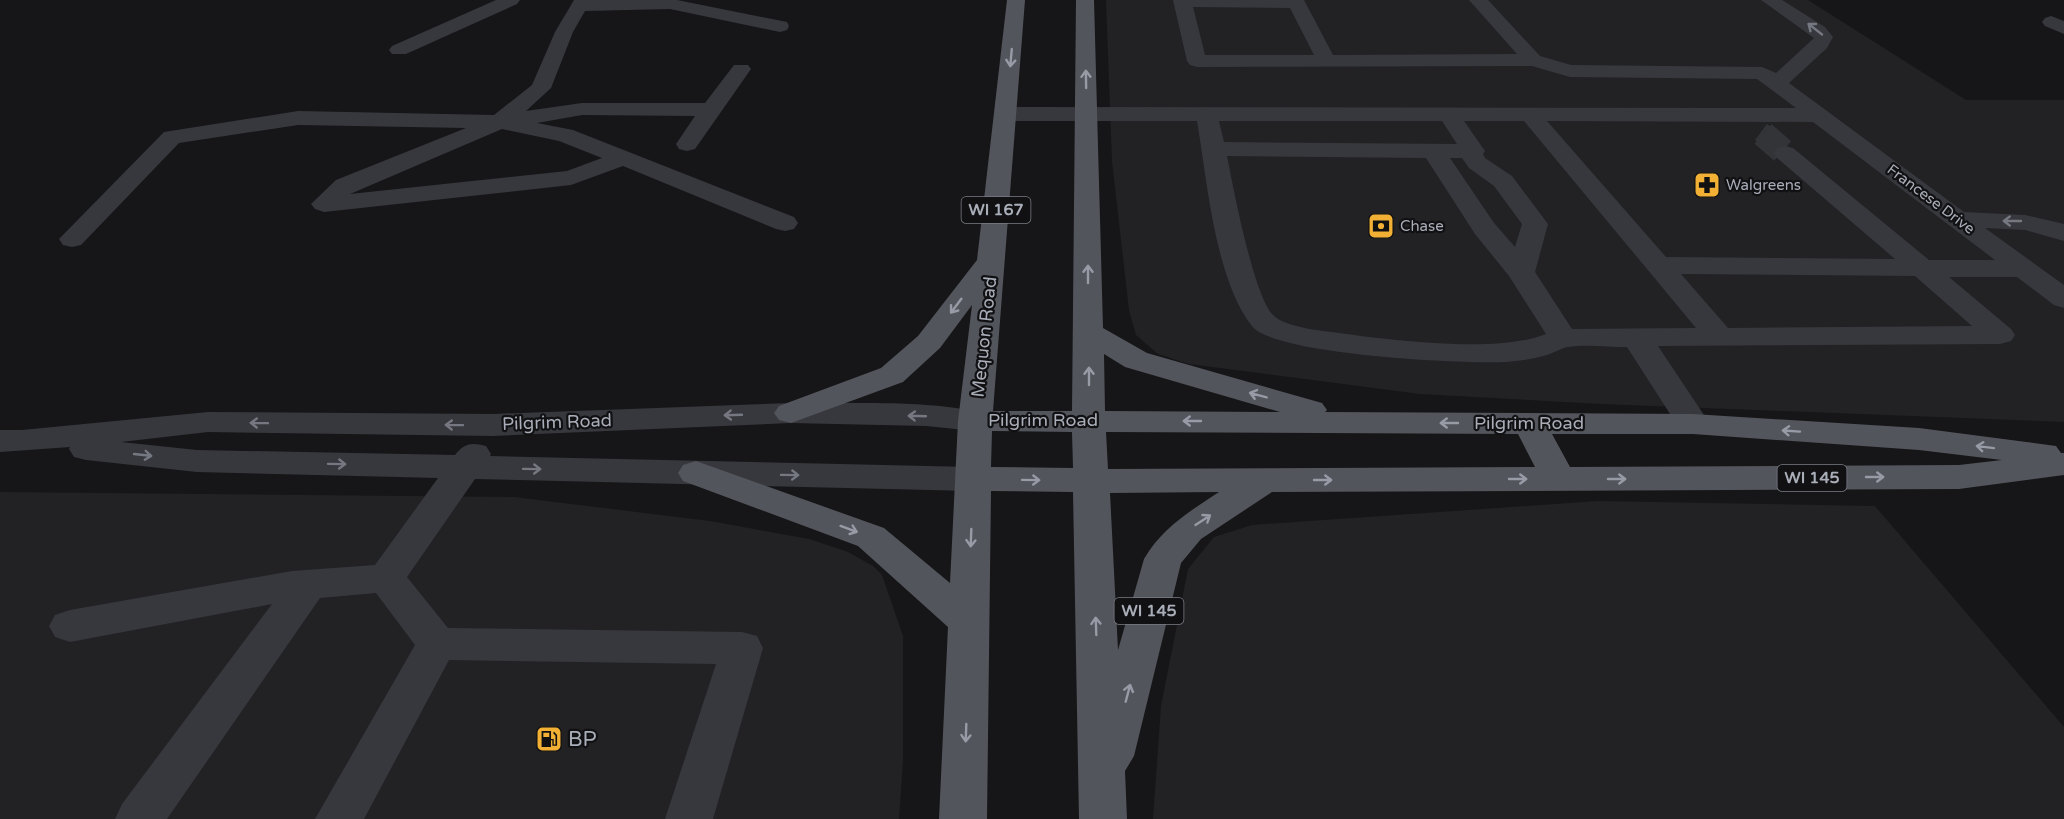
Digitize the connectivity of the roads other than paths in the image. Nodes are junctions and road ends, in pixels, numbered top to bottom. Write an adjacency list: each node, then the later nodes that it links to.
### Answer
1 (511, 0): 10 (street)
2 (1016, 0): 16 (main road, Mequon Road / WI 167, one-way to 16)
3 (1085, 0): 17 (main road, one-way to 3)
4 (1478, 0): 11 (street)
5 (1770, 0): 14 (street, one-way to 5)
6 (1182, 1): 7 (street); 12 (street)
7 (1296, 1): 12 (street)
8 (581, 3): 9 (street); 23 (street)
9 (780, 26)
10 (399, 50)
11 (1533, 60): 12 (street); 14 (street, Francese Drive)
12 (1327, 61)
13 (741, 69): 15 (street)
14 (1776, 84): 21 (street, Francese Drive)
15 (711, 110): 23 (street); 25 (street)
16 (1006, 114): 17 (street); 35 (main road, Mequon Road / WI 167)
17 (1087, 114): 18 (street); 40 (main road, one-way to 17)
18 (1207, 114): 19 (street); 26 (street)
19 (1449, 115): 22 (street); 27 (street)
20 (1740, 115): 21 (street); 22 (street); 24 (street)
21 (1819, 115): 30 (street, Francese Drive)
22 (1531, 116): 36 (street)
23 (500, 122): 29 (street); 29 (street); 33 (street)
24 (1761, 132)
25 (687, 144)
26 (1214, 149): 27 (street); 42 (street)
27 (1449, 153): 34 (street); 34 (street)
28 (1785, 153): 37 (street)
29 (623, 158): 31 (street)
30 (1958, 220): 32 (street, one-way to 30); 38 (street, Francese Drive)
31 (785, 223)
32 (2064, 233)
33 (72, 239)
34 (1525, 259): 42 (street)
35 (991, 260): 44 (main road, one-way to 44); 46 (main road, Mequon Road / WI 167)
36 (1660, 265): 37 (street); 41 (street)
37 (1922, 268): 38 (street); 41 (street)
38 (2023, 269): 39 (street, Francese Drive)
39 (2064, 299)
40 (1089, 332): 45 (main road, one-way to 40); 47 (main road, one-way to 40)
41 (1720, 337): 43 (street)
42 (1563, 338): 43 (street)
43 (1637, 338): 49 (street)
44 (791, 413): 46 (street, Pilgrim Road, one-way to 44); 50 (street, Pilgrim Road, one-way to 50)
45 (1089, 420): 46 (main road, Pilgrim Road); 47 (main road, Pilgrim Road, one-way to 45); 59 (main road)
46 (975, 421): 56 (main road, Mequon Road)
47 (1355, 422): 48 (main road, Pilgrim Road, one-way to 47)
48 (1529, 423): 49 (main road, Pilgrim Road); 57 (main road)
49 (1693, 424): 52 (main road, Pilgrim Road, one-way to 49)
50 (493, 425): 51 (street, Pilgrim Road, one-way to 51); 54 (street)
51 (11, 441): 54 (street, Pilgrim Road, one-way to 54)
52 (2064, 457)
53 (2064, 464): 57 (main road, Pilgrim Road / WI 145, one-way to 53)
54 (464, 467): 55 (street, Pilgrim Road, one-way to 55); 60 (street)
55 (696, 473): 56 (street, Pilgrim Road, one-way to 56); 62 (main road, one-way to 62)
56 (972, 479): 59 (main road, Pilgrim Road, one-way to 59); 62 (main road, Mequon Road, one-way to 62)
57 (1559, 479): 58 (main road, Pilgrim Road / WI 145, one-way to 57)
58 (1265, 480): 59 (main road, Pilgrim Road); 65 (main road, WI 145, one-way to 58)
59 (1091, 481): 65 (main road, one-way to 59)
60 (386, 578): 61 (street); 64 (street)
61 (309, 584): 63 (street); 66 (street)
62 (969, 622): 69 (main road, Mequon Road, one-way to 69)
63 (70, 626)
64 (437, 644): 67 (street); 68 (street)
65 (1103, 804)
66 (139, 819)
67 (339, 819)
68 (689, 819)
69 (963, 819)

